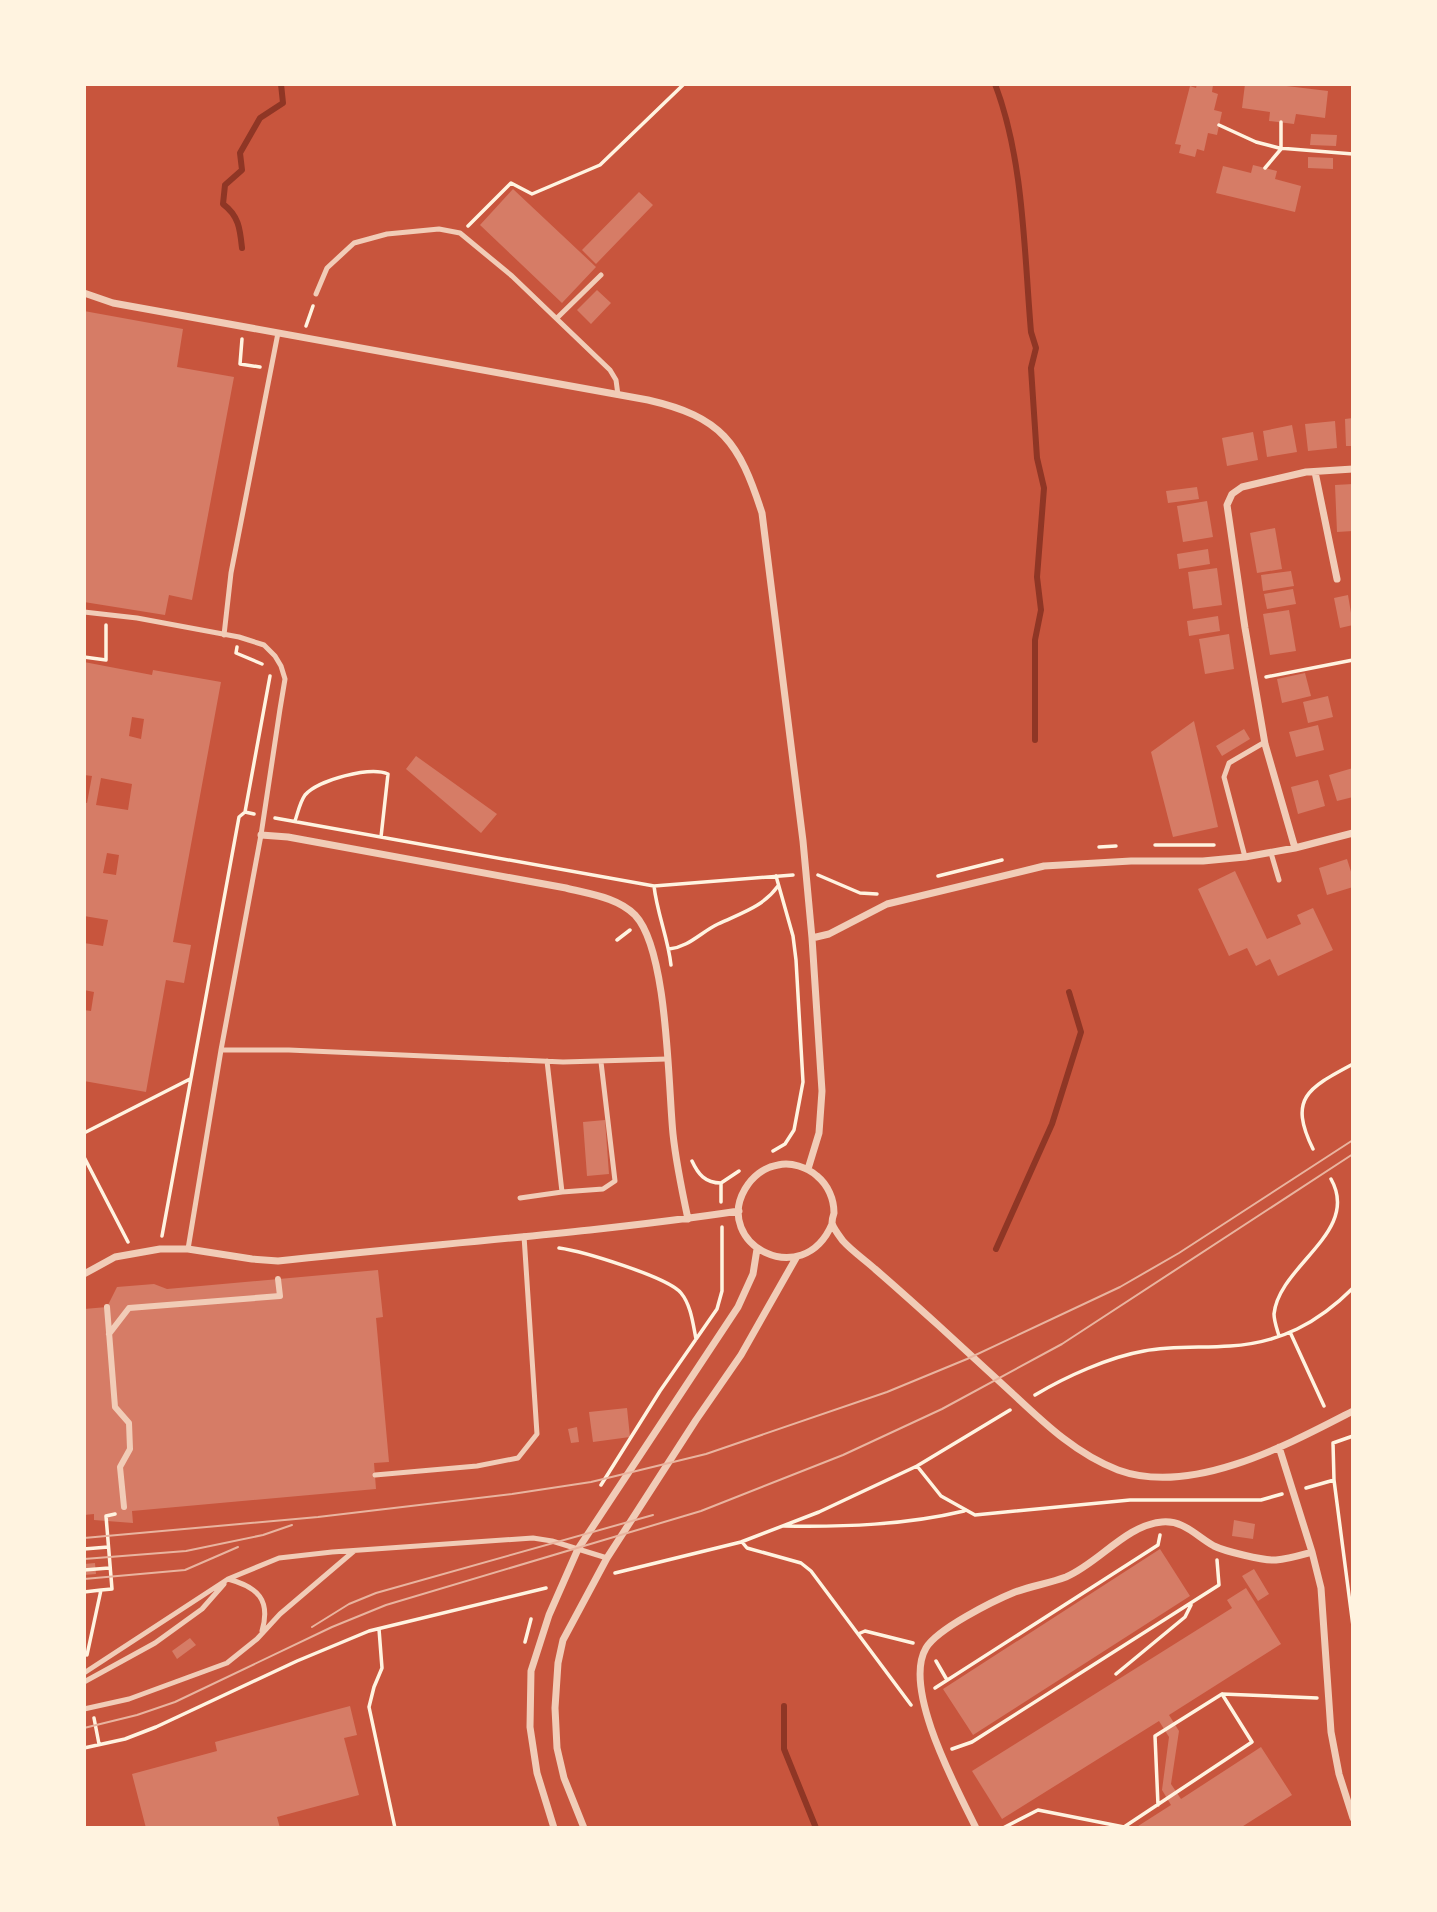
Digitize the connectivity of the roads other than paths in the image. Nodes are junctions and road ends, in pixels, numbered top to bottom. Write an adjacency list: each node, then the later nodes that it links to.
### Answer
1 (601, 275): 4 (lane)
2 (84, 293): 5 (street)
3 (316, 295): 4 (lane)
4 (557, 318): 6 (lane)
5 (278, 333): 6 (street); 11 (lane)
6 (618, 395): 19 (street)
7 (1353, 469): 8 (street)
8 (1315, 472): 9 (street); 12 (street)
9 (1338, 579)
10 (84, 612): 11 (lane)
11 (224, 635): 14 (lane)
12 (1265, 743): 15 (street); 17 (lane)
13 (1353, 832): 15 (street)
14 (261, 835): 20 (lane); 21 (street)
15 (1295, 848): 16 (street)
16 (1271, 853): 17 (street); 18 (lane)
17 (1245, 857): 19 (street)
18 (1279, 880)
19 (812, 938): 24 (street)
20 (221, 1050): 22 (lane); 32 (lane)
21 (667, 1059): 23 (lane); 28 (street)
22 (547, 1062): 23 (lane); 25 (lane)
23 (601, 1062): 25 (lane)
24 (808, 1169): 27 (street); 29 (street)
25 (562, 1192): 26 (lane)
26 (520, 1198)
27 (739, 1211): 28 (street); 31 (street)
28 (688, 1219): 30 (street)
29 (832, 1224): 33 (street); 39 (street)
30 (524, 1236): 32 (street); 40 (lane)
31 (757, 1249): 33 (street); 42 (street)
32 (188, 1250): 34 (street)
33 (796, 1258): 45 (street)
34 (84, 1274)
35 (278, 1279): 37 (street)
36 (107, 1307): 37 (street)
37 (109, 1334): 41 (street)
38 (1353, 1411): 39 (street)
39 (1279, 1447): 44 (street)
40 (375, 1475)
41 (124, 1507)
42 (578, 1549): 43 (lane); 45 (lane); 52 (street)
43 (354, 1551): 46 (lane); 47 (lane)
44 (1312, 1552): 51 (street); 54 (street)
45 (607, 1558): 53 (street)
46 (228, 1578): 47 (lane); 48 (lane); 49 (lane)
47 (261, 1635): 50 (lane)
48 (84, 1674)
49 (84, 1682)
50 (84, 1709)
51 (1353, 1818)
52 (554, 1828)
53 (584, 1828)
54 (976, 1828)

